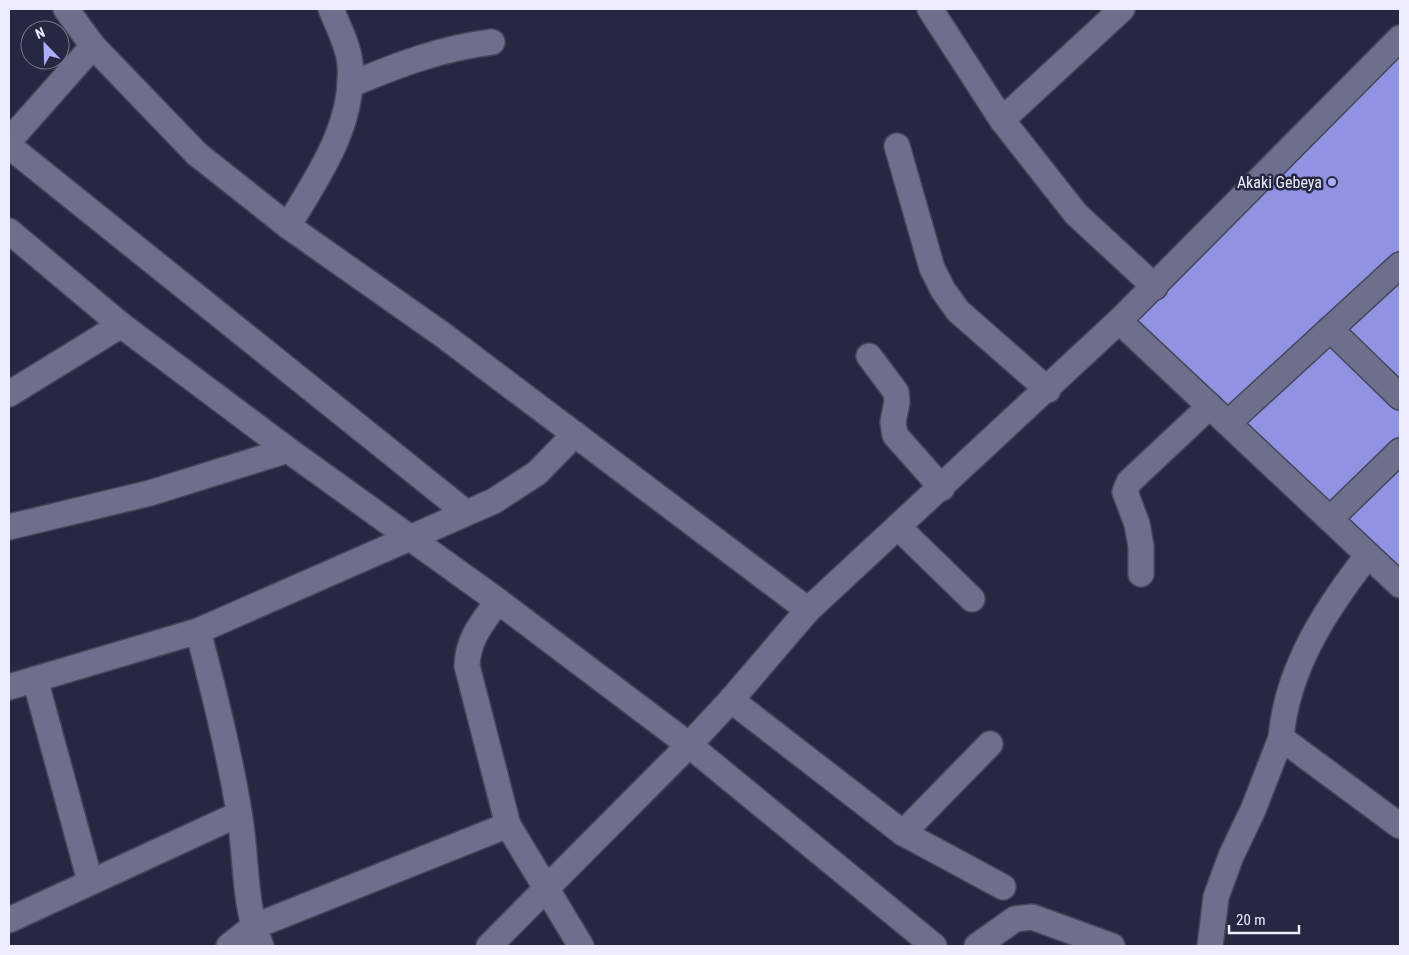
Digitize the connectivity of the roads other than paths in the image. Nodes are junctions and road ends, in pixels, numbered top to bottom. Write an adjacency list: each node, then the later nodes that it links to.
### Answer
1 (66, 9): 7 (street)
2 (331, 9): 8 (street)
3 (930, 9): 9 (street)
4 (1122, 9): 9 (street)
5 (1400, 38): 16 (street)
6 (492, 42): 8 (street)
7 (93, 46): 10 (street); 13 (street)
8 (350, 85): 13 (street)
9 (1002, 120): 16 (street)
10 (9, 140)
11 (9, 146): 30 (street)
12 (897, 146): 21 (street)
13 (288, 226): 26 (street)
14 (9, 232): 18 (street)
15 (1400, 265): 19 (street)
16 (1155, 287): 17 (street)
17 (1120, 321): 21 (street); 24 (street)
18 (121, 324): 22 (street); 27 (street)
19 (1330, 330): 23 (street); 25 (street)
20 (869, 356): 29 (street)
21 (1048, 390): 29 (street)
22 (9, 394)
23 (1400, 397)
24 (1210, 406): 25 (street); 36 (street)
25 (1228, 423): 31 (street)
26 (576, 434): 30 (street); 40 (street)
27 (288, 450): 32 (street); 34 (street)
28 (1400, 450): 31 (street)
29 (942, 488): 33 (street)
30 (465, 512): 34 (street)
31 (1330, 519): 35 (street)
32 (9, 527)
33 (898, 528): 38 (street); 40 (street)
34 (411, 537): 39 (street); 41 (street)
35 (1368, 555): 37 (street); 45 (street)
36 (1141, 574)
37 (1400, 585)
38 (972, 599)
39 (498, 601): 47 (street); 49 (street)
40 (808, 610): 44 (street)
41 (198, 631): 42 (street); 48 (street)
42 (35, 679): 43 (street); 52 (street)
43 (9, 687)
44 (731, 700): 47 (street); 51 (street)
45 (1281, 738): 50 (street); 63 (street)
46 (990, 744): 51 (street)
47 (689, 745): 54 (street); 60 (street)
48 (240, 814): 52 (street); 56 (street)
49 (508, 825): 54 (street); 56 (street)
50 (1400, 826)
51 (902, 833): 53 (street)
52 (90, 881): 55 (street)
53 (1003, 887)
54 (545, 888): 58 (street); 59 (street)
55 (9, 920)
56 (257, 937): 57 (street)
57 (229, 946)
58 (490, 946)
59 (581, 946)
60 (934, 946)
61 (977, 946): 62 (street)
62 (1112, 946)
63 (1210, 946)

